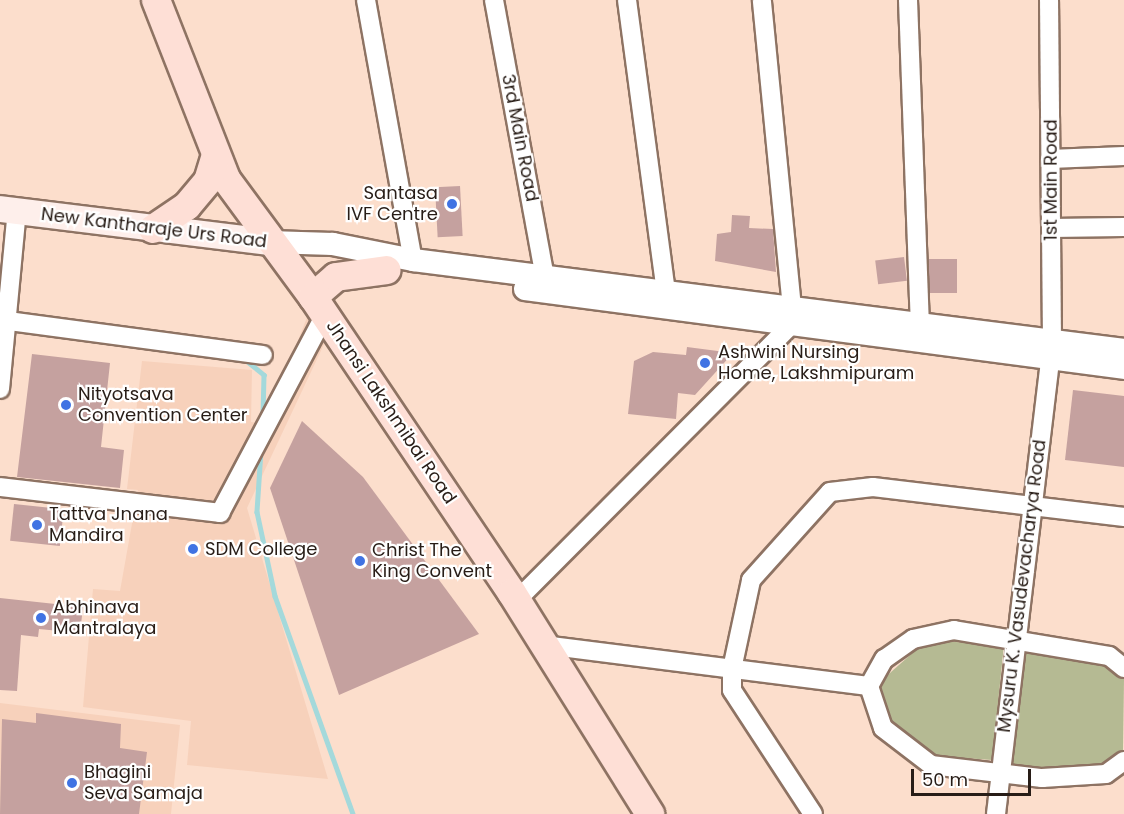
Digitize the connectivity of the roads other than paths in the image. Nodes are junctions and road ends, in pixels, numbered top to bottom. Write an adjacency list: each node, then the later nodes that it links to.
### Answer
1 (156, 0): 9 (main road, Jhansi Lakshmibai Road)
2 (366, 0): 17 (street)
3 (494, 0): 19 (street, 3rd Main Road)
4 (627, 0): 20 (street)
5 (762, 0): 23 (street)
6 (908, 0): 24 (street)
7 (1049, 0): 10 (street, 1st Main Road)
8 (1124, 156): 10 (street)
9 (215, 158): 14 (main road); 15 (main road, Jhansi Lakshmibai Road)
10 (1050, 159): 13 (street, 1st Main Road)
11 (8, 210): 14 (main road, New Kantharaje Urs Road); 22 (street)
12 (1124, 227): 13 (street)
13 (1051, 228): 25 (street, 1st Main Road)
14 (153, 229): 15 (main road, New Kantharaje Urs Road)
15 (269, 242): 16 (street, New Kantharaje Urs Road); 21 (main road, Jhansi Lakshmibai Road)
16 (308, 247): 17 (street); 18 (street)
17 (413, 260): 19 (street)
18 (387, 270): 21 (main road); 23 (street)
19 (545, 277): 20 (street)
20 (666, 292): 23 (street)
21 (319, 306): 30 (street); 33 (main road, Jhansi Lakshmibai Road)
22 (9, 313): 27 (street); 29 (street)
23 (791, 318): 24 (street); 25 (street); 33 (street)
24 (920, 324): 25 (street)
25 (1049, 350): 26 (street); 28 (street); 31 (street, Mysuru K. Vasudevacharya Road)
26 (1124, 350)
27 (262, 355)
28 (1124, 368)
29 (0, 389)
30 (0, 487)
31 (1032, 508): 32 (street); 34 (street, Mysuru K. Vasudevacharya Road); 37 (street)
32 (1124, 517)
33 (516, 601): 35 (main road, Jhansi Lakshmibai Road)
34 (1015, 637): 36 (street); 38 (street); 40 (street, Mysuru K. Vasudevacharya Road)
35 (544, 645): 37 (street); 41 (main road, Jhansi Lakshmibai Road)
36 (1124, 668)
37 (732, 669): 38 (street); 42 (street)
38 (869, 686): 40 (street)
39 (1124, 761): 40 (street)
40 (1000, 775): 43 (street, Mysuru K. Vasudevacharya Road)
41 (650, 814)
42 (813, 814)
43 (996, 814)

